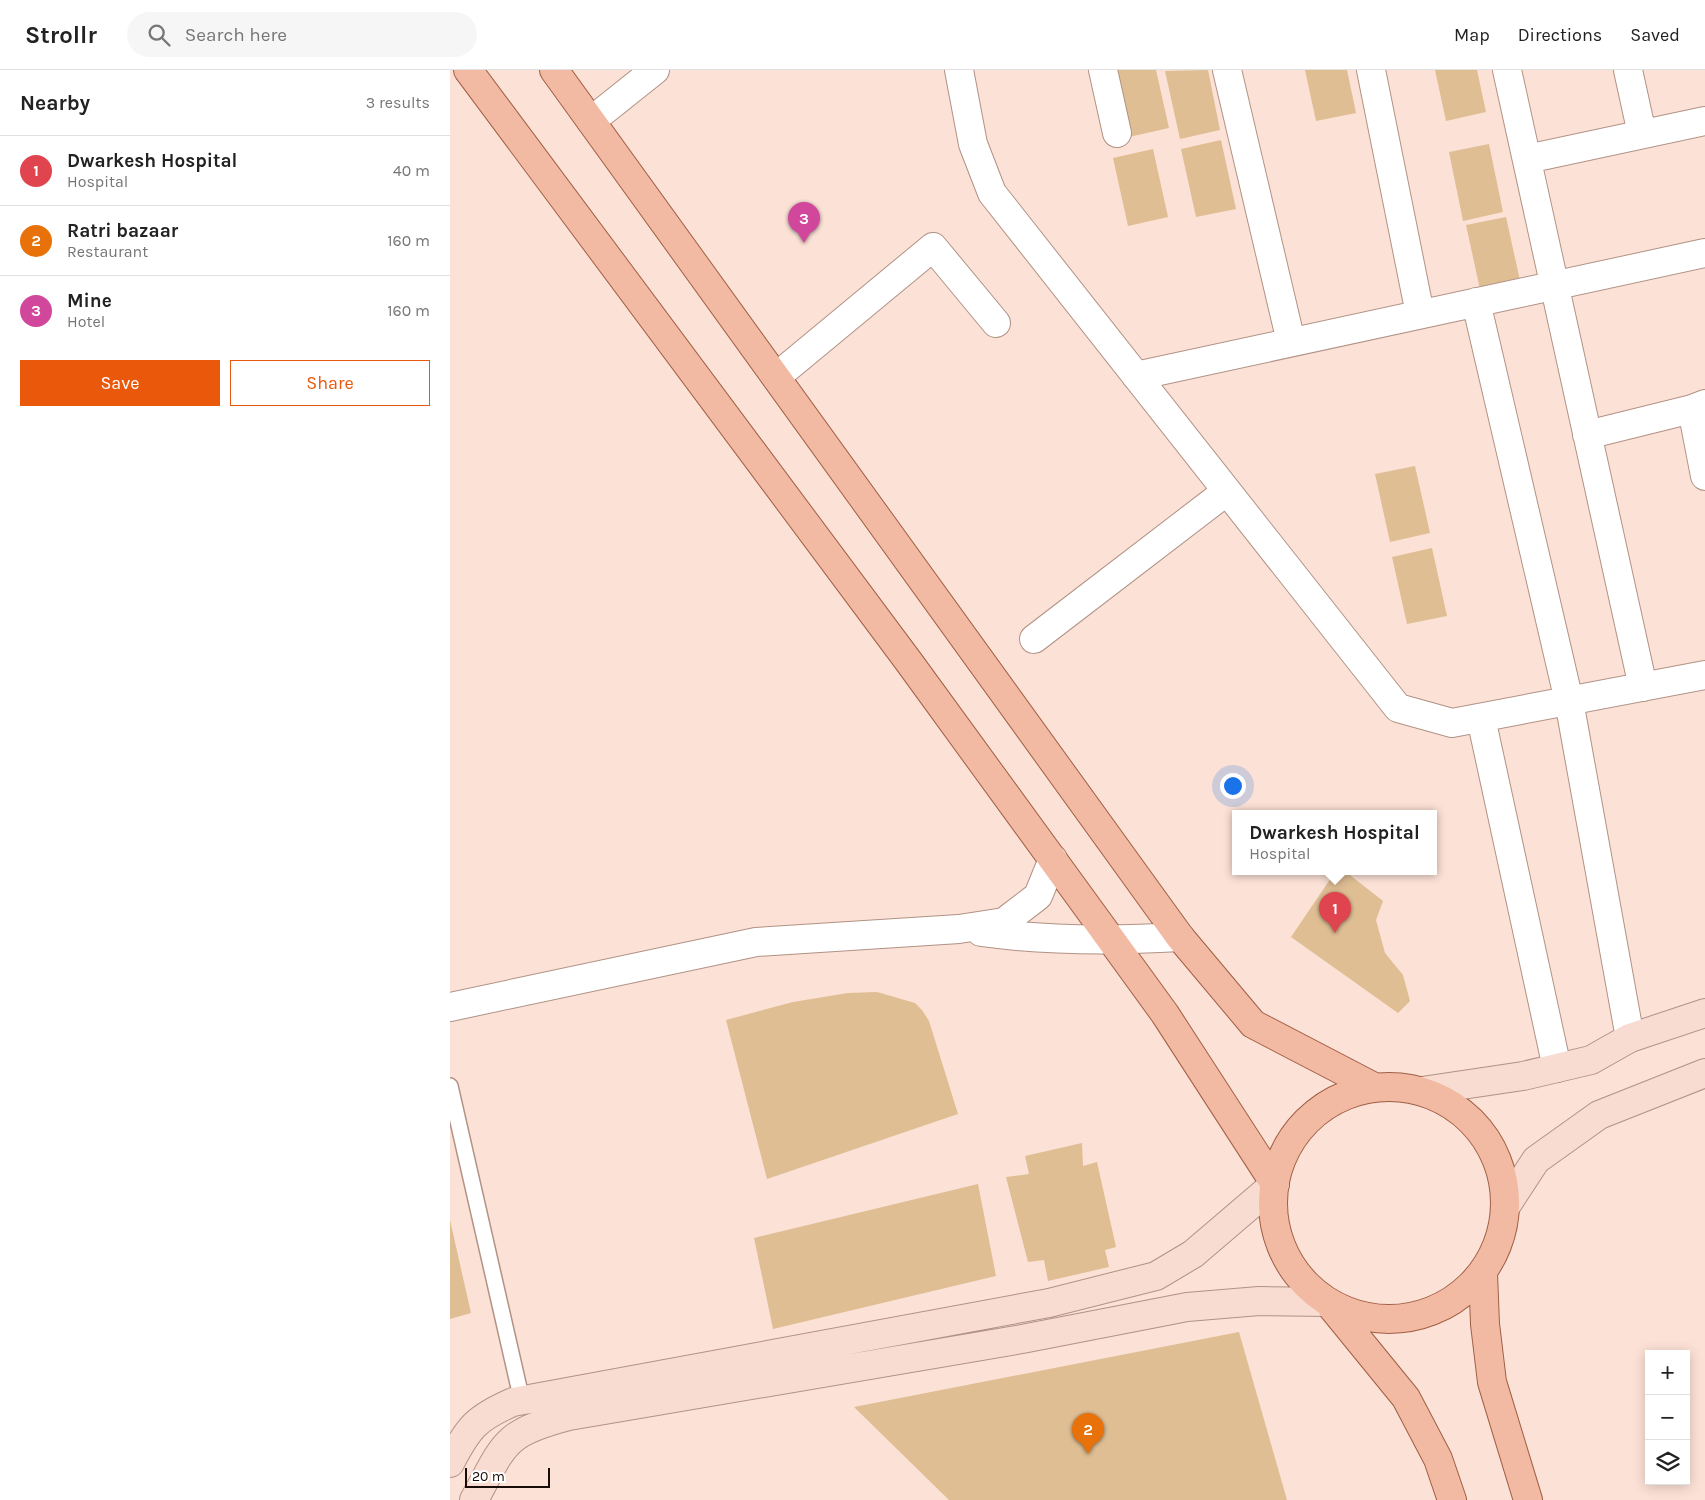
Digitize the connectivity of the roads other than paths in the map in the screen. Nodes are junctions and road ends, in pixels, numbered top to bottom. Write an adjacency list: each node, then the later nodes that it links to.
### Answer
1 (468, 70): 32 (main road)
2 (554, 70): 11 (main road)
3 (655, 70): 11 (street)
4 (959, 70): 21 (street)
5 (1103, 70): 12 (street)
6 (1227, 70): 20 (street)
7 (1371, 70): 18 (street)
8 (1507, 70): 14 (street)
9 (1628, 70): 13 (street)
10 (1705, 120): 13 (street)
11 (591, 121): 22 (main road)
12 (1117, 133)
13 (1642, 134): 14 (street)
14 (1526, 159): 16 (street)
15 (1705, 253): 16 (street)
16 (1554, 286): 17 (street); 24 (street)
17 (1476, 302): 18 (street); 30 (street)
18 (1420, 314): 20 (street)
19 (996, 324): 22 (street)
20 (1291, 342): 21 (street)
21 (1136, 376): 26 (street)
22 (776, 377): 34 (main road)
23 (1698, 407): 24 (street); 25 (street)
24 (1587, 435): 29 (street)
25 (1705, 476)
26 (1227, 491): 27 (street); 31 (street)
27 (1034, 639)
28 (1705, 675): 29 (street)
29 (1643, 687): 30 (street)
30 (1569, 701): 31 (street); 38 (street)
31 (1480, 718): 39 (street)
32 (1052, 859): 33 (street); 35 (main road)
33 (960, 929): 35 (street); 36 (street)
34 (1180, 937): 35 (street); 42 (main road)
35 (1112, 941): 44 (main road)
36 (450, 1007)
37 (1705, 1013): 38 (main road)
38 (1630, 1038): 39 (main road)
39 (1557, 1068): 43 (main road)
40 (1705, 1073): 45 (main road)
41 (450, 1086): 48 (lane)
42 (1374, 1087): 43 (main road); 44 (main road)
43 (1422, 1091): 45 (main road)
44 (1275, 1184): 47 (main road); 48 (main road)
45 (1506, 1206): 46 (main road)
46 (1483, 1273): 47 (main road); 52 (main road)
47 (1328, 1302): 50 (main road); 51 (main road)
48 (522, 1401): 49 (main road)
49 (450, 1463)
50 (474, 1500)
51 (1452, 1500)
52 (1528, 1500)

